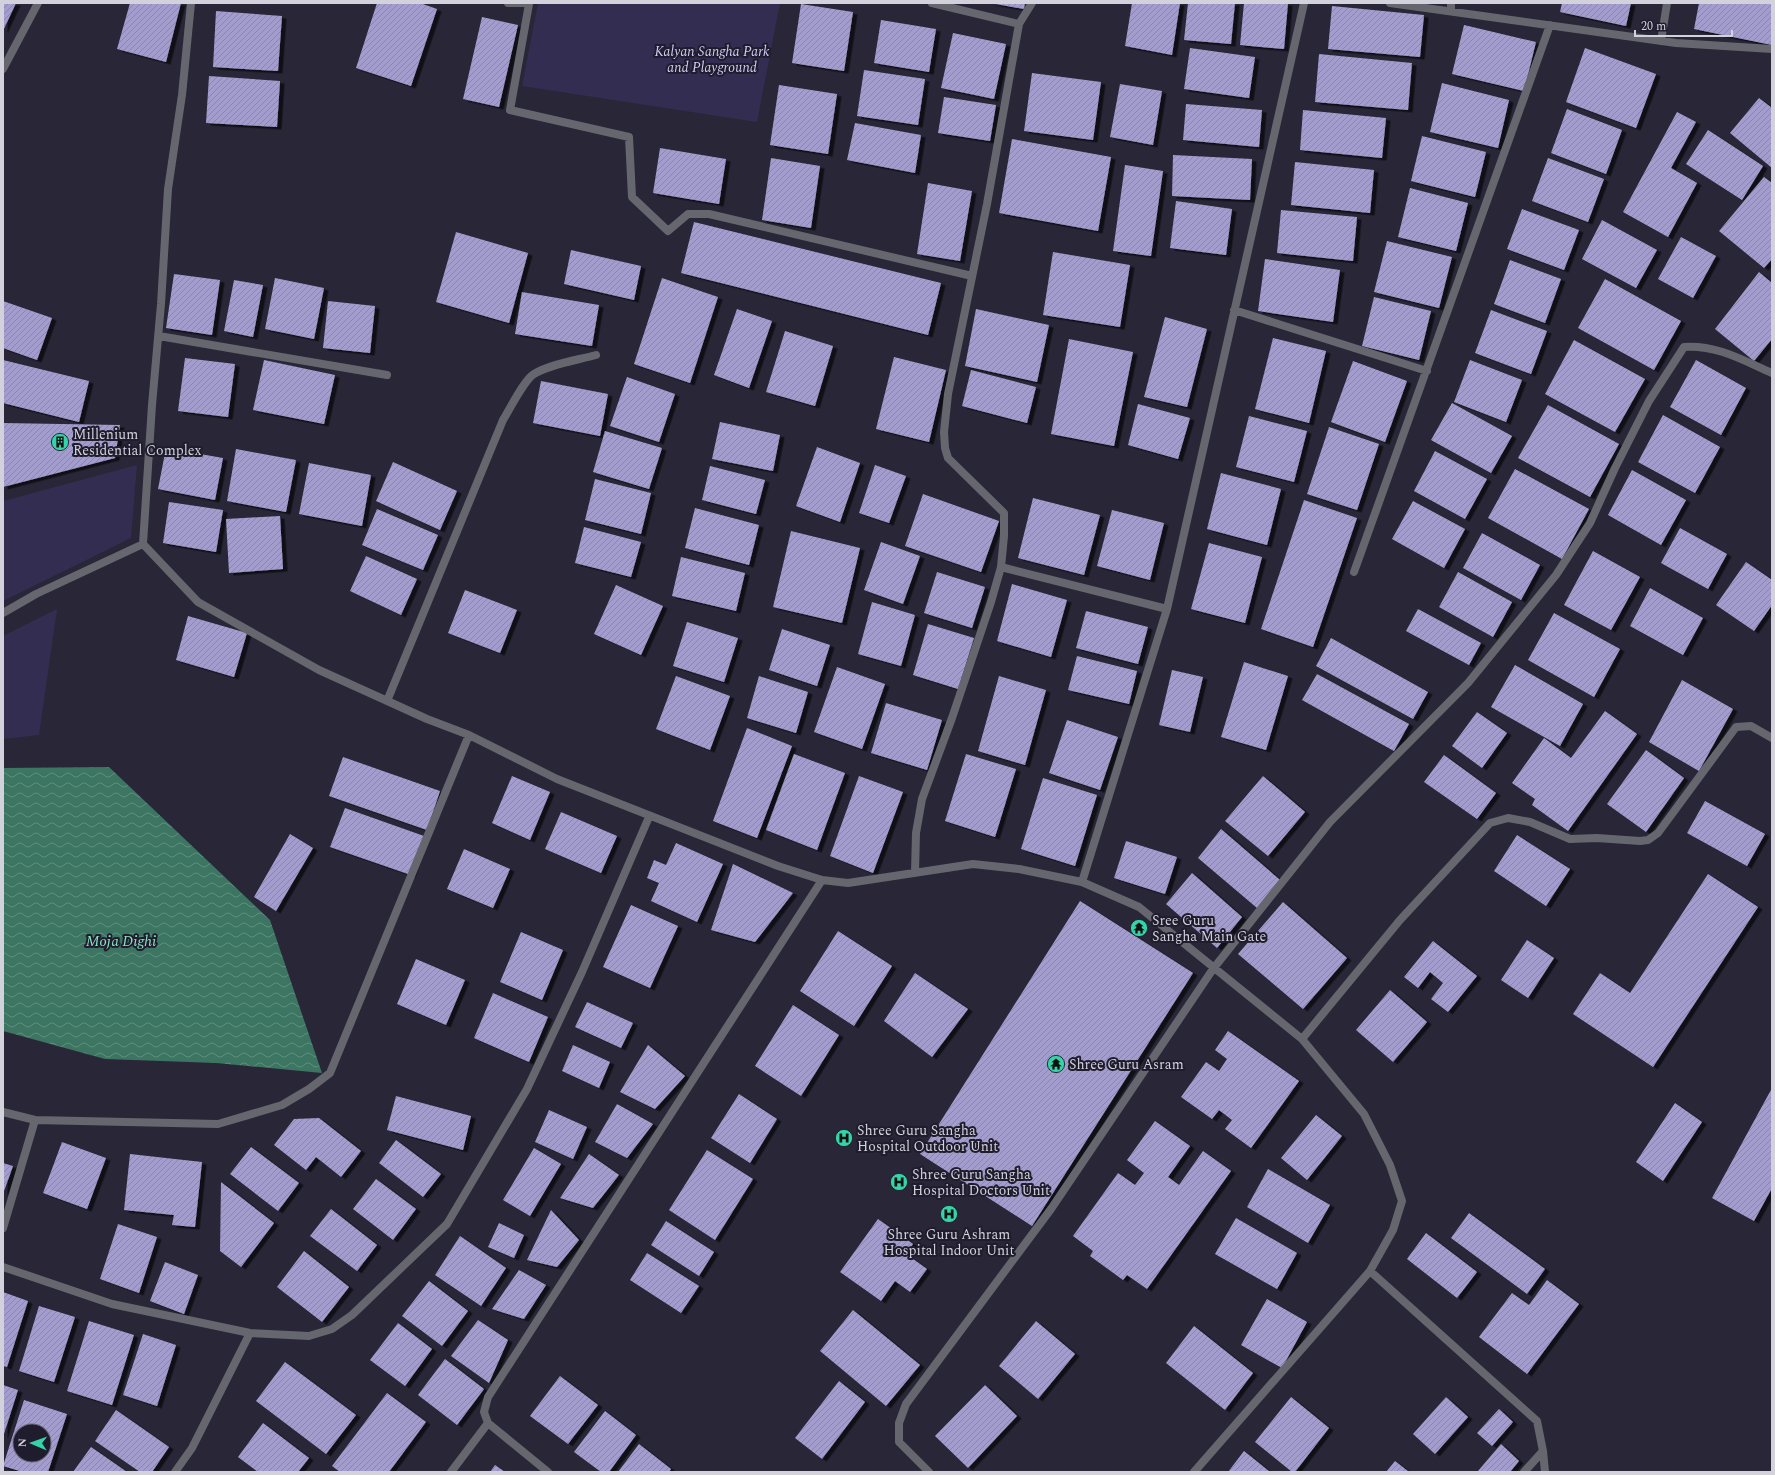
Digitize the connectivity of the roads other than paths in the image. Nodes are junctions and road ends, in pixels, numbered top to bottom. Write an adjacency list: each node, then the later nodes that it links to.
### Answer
1 (38, 3): 15 (street)
2 (190, 3): 18 (street)
3 (508, 3): 4 (street)
4 (529, 3): 16 (street)
5 (932, 3): 11 (street)
6 (1032, 3): 11 (street)
7 (1304, 3): 17 (street)
8 (1390, 3): 10 (street)
9 (1667, 3): 13 (street)
10 (1451, 7): 12 (street)
11 (1019, 24): 16 (street)
12 (1550, 25): 13 (street); 20 (street)
13 (1661, 41): 14 (street)
14 (1772, 49)
15 (3, 69)
16 (972, 276): 24 (street)
17 (1234, 310): 20 (street); 26 (street)
18 (159, 336): 22 (street); 23 (street)
19 (596, 355): 28 (street)
20 (1428, 371): 25 (street)
21 (1772, 373): 35 (street)
22 (387, 375)
23 (143, 544): 27 (street); 28 (street)
24 (1001, 567): 26 (street); 32 (street)
25 (1354, 572)
26 (1167, 609): 34 (street)
27 (3, 613)
28 (387, 701): 29 (street)
29 (469, 735): 31 (street); 38 (street)
30 (1772, 738): 36 (street)
31 (649, 817): 33 (street); 42 (street)
32 (915, 872): 33 (street); 34 (street)
33 (822, 880): 43 (street)
34 (1082, 882): 35 (street)
35 (1213, 969): 36 (street); 48 (street)
36 (1302, 1039): 41 (street)
37 (3, 1112): 38 (street)
38 (35, 1120): 39 (street)
39 (3, 1228)
40 (3, 1267): 42 (street)
41 (1370, 1271): 44 (street); 49 (street)
42 (250, 1333): 45 (street)
43 (488, 1423): 46 (street); 47 (street)
44 (1543, 1451): 50 (street); 51 (street)
45 (175, 1472)
46 (451, 1472)
47 (548, 1472)
48 (929, 1472)
49 (1194, 1472)
50 (1524, 1472)
51 (1545, 1472)

